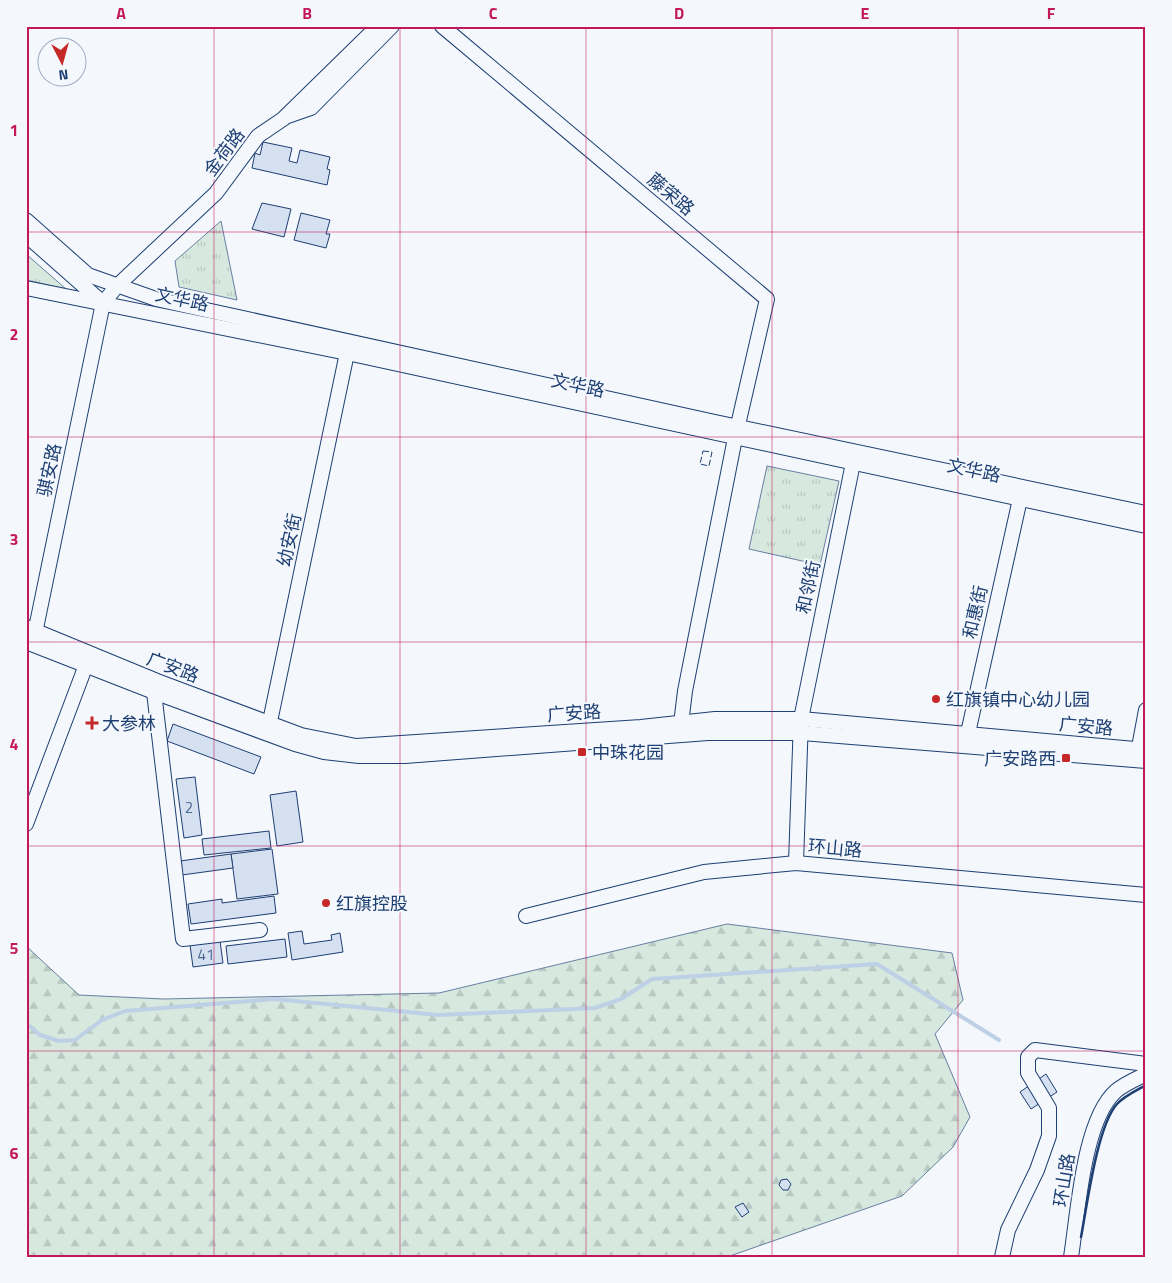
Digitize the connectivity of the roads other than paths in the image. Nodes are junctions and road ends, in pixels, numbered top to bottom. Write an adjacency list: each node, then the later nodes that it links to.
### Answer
1 (378, 26): 4 (street, 金荷路)
2 (392, 26): 4 (street)
3 (442, 26): 12 (street, 藤荣路)
4 (283, 118): 7 (street, 金荷路)
5 (26, 220): 7 (street, 文华路)
6 (26, 235): 9 (street, 文华路)
7 (117, 286): 9 (street, 金荷路); 10 (street, 文华路)
8 (26, 288): 9 (street)
9 (103, 303): 11 (street, 文华路); 17 (street, 骐安路)
10 (363, 344): 11 (street); 12 (street, 文华路)
11 (346, 353): 12 (street, 文华路); 22 (street, 幼安街)
12 (736, 432): 13 (street, 文华路); 15 (street, 文华路); 23 (street)
13 (853, 463): 14 (street, 文华路); 21 (street, 和邻街)
14 (1020, 499): 16 (street, 文华路); 24 (street, 和惠街)
15 (1146, 513)
16 (1146, 526)
17 (30, 636): 18 (street, 广安路); 19 (street, 广安路)
18 (86, 665): 19 (street, 广安路); 26 (street)
19 (156, 687): 22 (street, 广安路); 30 (street)
20 (1146, 710): 25 (street)
21 (801, 726): 23 (street, 广安路); 24 (street, 广安路); 27 (street, 和邻街)
22 (269, 729): 23 (street, 广安路)
23 (680, 729)
24 (966, 740): 25 (street, 广安路)
25 (1142, 755)
26 (26, 824)
27 (796, 863): 28 (street, 环山路); 29 (street, 环山路)
28 (1146, 895)
29 (526, 916)
30 (260, 930)
31 (1146, 1064): 33 (street)
32 (1146, 1074): 34 (street, 环山路)
33 (1002, 1257)
34 (1071, 1257)

